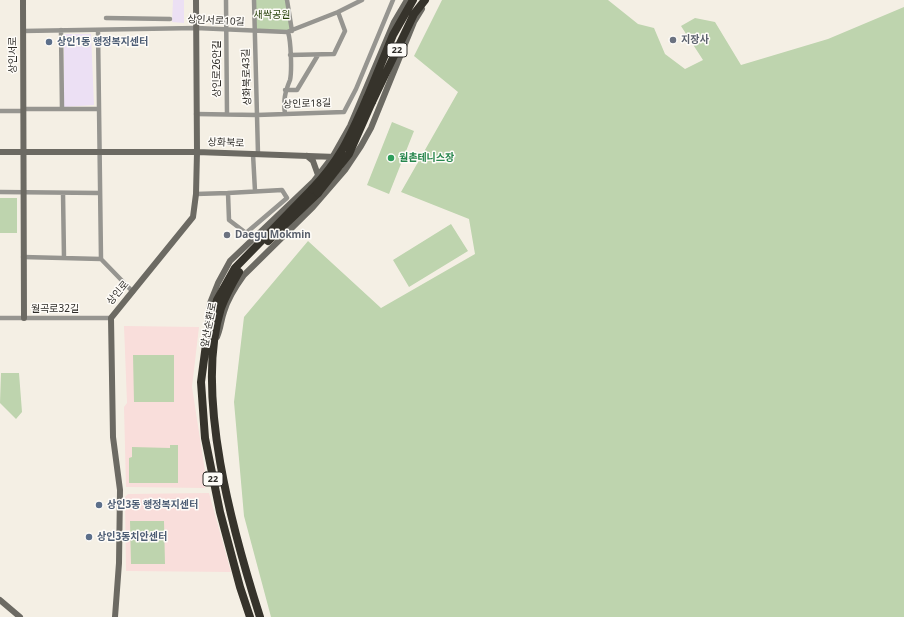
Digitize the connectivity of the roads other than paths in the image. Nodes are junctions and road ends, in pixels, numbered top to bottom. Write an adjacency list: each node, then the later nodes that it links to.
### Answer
1 (23, 0): 19 (street, 상인서로)
2 (196, 0): 15 (street, 상인로)
3 (226, 0): 16 (street, 상인로26안길)
4 (254, 0): 21 (street, 상화북로43길)
5 (287, 0): 20 (street)
6 (362, 0): 12 (street, 상인서로10길)
7 (393, 0): 32 (street, 상인로18길)
8 (407, 0): 40 (street)
9 (413, 0): 25 (highway, 앞산순환로 / 22)
10 (425, 0): 25 (highway, 앞산순환로 / 22)
11 (429, 0): 41 (street)
12 (338, 12): 20 (street, 상인서로10길); 23 (street)
13 (106, 18): 14 (street)
14 (170, 19)
15 (196, 28): 16 (street, 상인서로10길); 18 (street, 상인서로10길); 30 (street, 상인로)
16 (226, 29): 21 (street, 상인서로10길); 31 (street, 상인로26안길)
17 (62, 30): 18 (street, 상인서로10길); 19 (street, 상인서로10길); 26 (street)
18 (98, 30): 27 (street)
19 (23, 31): 28 (street, 상인서로)
20 (290, 31): 21 (street, 상인서로10길); 22 (street)
21 (254, 32): 33 (street, 상화북로43길)
22 (290, 55): 23 (street); 24 (street)
23 (318, 55): 24 (street)
24 (285, 90): 32 (street)
25 (369, 100): 48 (highway, 앞산순환로 / 22, bridge)
26 (62, 109): 27 (street); 28 (street)
27 (99, 109): 35 (street)
28 (23, 110): 29 (street); 37 (street, 상인서로)
29 (0, 111)
30 (196, 114): 31 (street, 상인로18길); 36 (street, 상인로)
31 (227, 114): 33 (street, 상인로18길)
32 (285, 114): 33 (street, 상인로18길)
33 (257, 115): 38 (street, 상화북로43길)
34 (0, 152): 37 (street, 상화북로)
35 (99, 152): 36 (street, 상화북로); 37 (street, 상화북로); 47 (street)
36 (197, 152): 38 (street, 상화북로); 50 (street, 상인로)
37 (23, 153): 45 (street, 상인서로)
38 (256, 154): 39 (street, 상화북로); 43 (street, 상화북로43길)
39 (307, 156): 40 (street, 상화북로); 42 (street)
40 (333, 156): 41 (street, 상화북로); 42 (street)
41 (352, 158): 48 (street)
42 (316, 177): 48 (street); 58 (street)
43 (255, 191): 49 (street); 49 (street)
44 (0, 192): 45 (street)
45 (23, 192): 46 (street); 51 (street, 상인서로)
46 (63, 192): 47 (street); 52 (street)
47 (100, 192): 53 (street)
48 (318, 192): 58 (highway, 앞산순환로 / 22); 63 (highway, 앞산순환로 / 22)
49 (228, 193): 50 (street)
50 (196, 194): 54 (street, 상인로)
51 (23, 257): 52 (street); 56 (street, 상인서로)
52 (64, 258): 53 (street)
53 (101, 259): 54 (street)
54 (133, 292): 57 (street, 상인로)
55 (0, 318): 56 (street, 월곡로32길)
56 (24, 318): 57 (street, 월곡로32길)
57 (111, 318): 61 (street, 상인로)
58 (207, 337): 62 (highway, 앞산순환로 / 22)
59 (0, 600): 60 (street)
60 (20, 617)
61 (115, 617)
62 (250, 617)
63 (260, 617)

